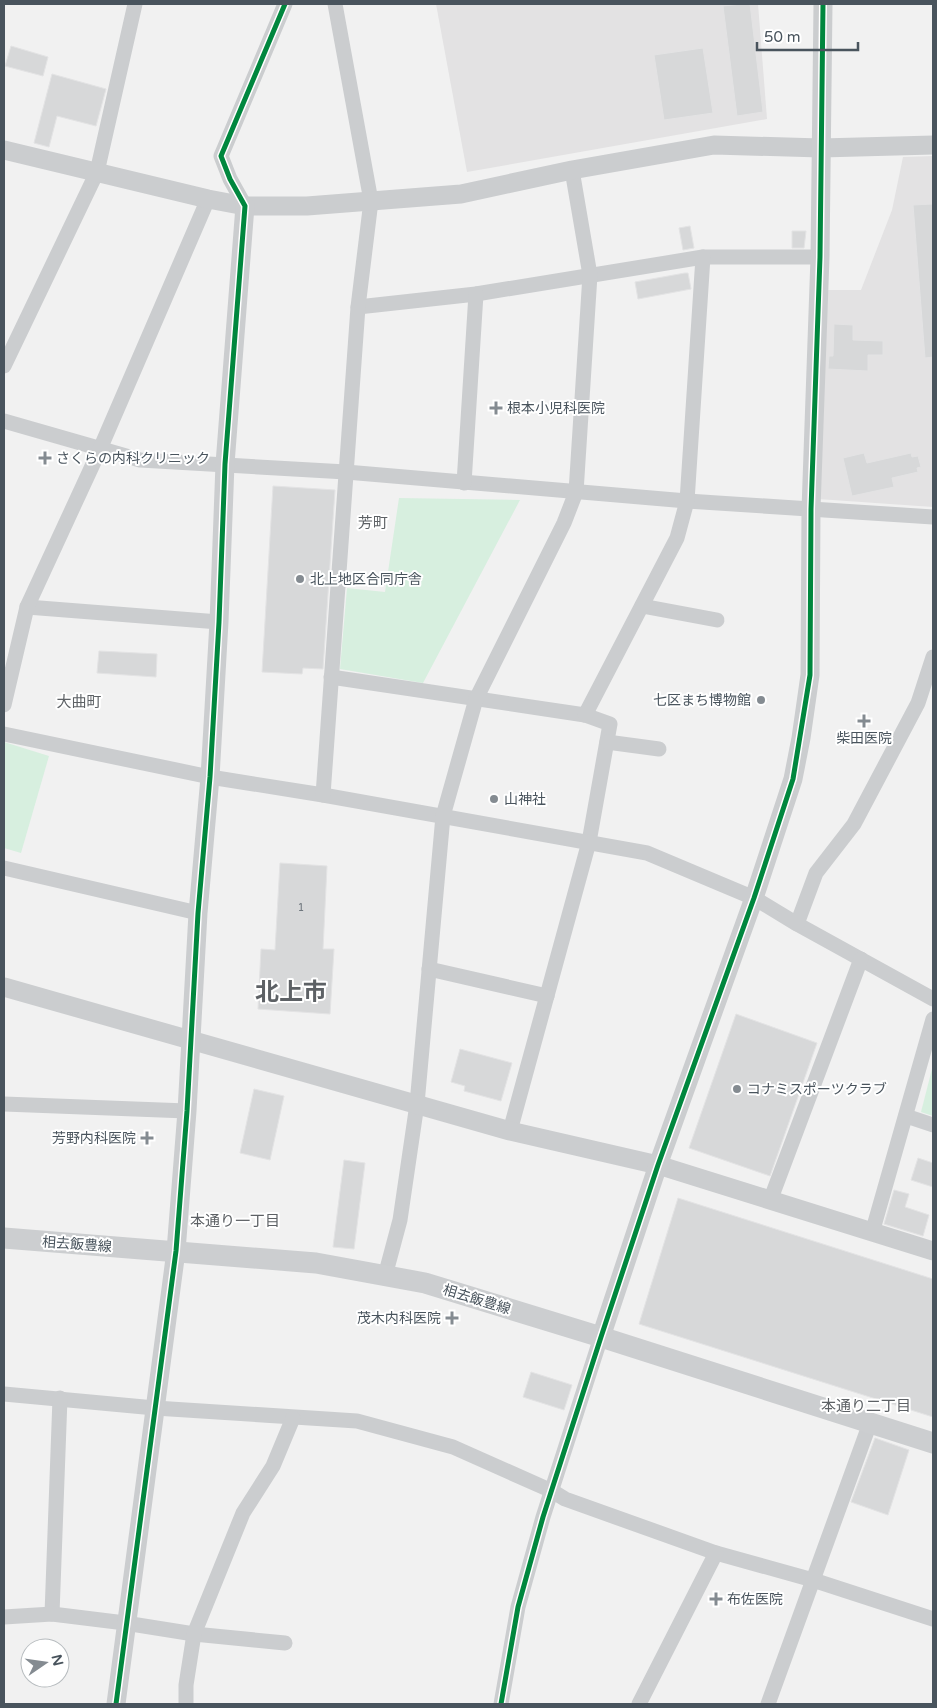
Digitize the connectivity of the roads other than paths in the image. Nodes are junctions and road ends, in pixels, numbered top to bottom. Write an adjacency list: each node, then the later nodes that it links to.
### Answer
1 (135, 4): 9 (street)
2 (285, 4): 12 (street)
3 (335, 4): 11 (street)
4 (823, 4): 6 (street)
5 (933, 144): 6 (street)
6 (821, 148): 8 (street); 14 (street)
7 (4, 150): 9 (street)
8 (572, 170): 11 (street); 15 (street)
9 (97, 172): 10 (street); 18 (street)
10 (208, 199): 12 (street); 20 (street)
11 (372, 201): 12 (street); 17 (street)
12 (245, 206): 21 (street)
13 (703, 257): 14 (street); 15 (street); 25 (street)
14 (820, 257): 26 (street)
15 (590, 275): 16 (street); 24 (street)
16 (476, 294): 17 (street); 23 (street)
17 (358, 307): 22 (street)
18 (4, 366)
19 (4, 421): 20 (street)
20 (100, 450): 21 (street); 29 (street)
21 (225, 464): 22 (street); 31 (street)
22 (346, 472): 23 (street); 33 (street)
23 (464, 483): 24 (street)
24 (576, 492): 25 (street); 34 (street)
25 (687, 501): 26 (street); 28 (street)
26 (811, 509): 27 (street); 45 (street)
27 (933, 517)
28 (642, 606): 30 (street); 36 (street)
29 (27, 608): 31 (street); 35 (street)
30 (717, 620)
31 (219, 622): 40 (street)
32 (933, 657): 47 (street)
33 (331, 677): 34 (street); 41 (street)
34 (476, 699): 36 (street); 42 (street)
35 (4, 705)
36 (585, 715): 38 (street)
37 (4, 734): 40 (street)
38 (607, 742): 39 (street); 43 (street)
39 (659, 750)
40 (210, 777): 41 (street); 46 (street)
41 (323, 795): 42 (street)
42 (443, 816): 43 (street); 49 (street)
43 (589, 842): 45 (street); 51 (street)
44 (4, 868): 46 (street)
45 (754, 898): 47 (street); 61 (street)
46 (198, 913): 54 (street)
47 (797, 924): 48 (street)
48 (862, 959): 52 (street); 62 (street)
49 (429, 969): 51 (street); 56 (street)
50 (4, 988): 54 (street)
51 (547, 996): 60 (street)
52 (933, 999)
53 (933, 1019): 58 (street)
54 (190, 1039): 56 (street); 57 (street)
55 (4, 1104): 57 (street)
56 (417, 1104): 60 (street); 67 (street)
57 (187, 1111): 65 (street)
58 (906, 1116): 59 (street); 63 (street)
59 (933, 1125)
60 (510, 1131): 61 (street)
61 (658, 1165): 62 (street); 68 (street)
62 (770, 1201): 63 (street)
63 (872, 1233): 66 (street)
64 (4, 1238): 65 (main road, 相去飯豊線)
65 (176, 1251): 67 (main road, 相去飯豊線); 71 (street)
66 (933, 1251)
67 (385, 1276): 68 (main road, 相去飯豊線)
68 (601, 1337): 73 (main road, 相去飯豊線); 75 (street)
69 (4, 1394): 70 (street)
70 (60, 1398): 71 (street); 78 (street)
71 (155, 1408): 72 (street); 81 (street)
72 (293, 1418): 75 (street); 82 (street)
73 (870, 1423): 74 (main road, 相去飯豊線); 77 (street)
74 (933, 1443)
75 (552, 1492): 76 (street); 86 (street)
76 (716, 1553): 77 (street); 87 (street)
77 (813, 1580): 80 (street); 88 (street)
78 (52, 1614): 79 (street); 81 (street)
79 (4, 1617)
80 (933, 1618)
81 (126, 1623): 82 (street); 84 (street)
82 (194, 1634): 83 (street); 85 (street)
83 (285, 1643)
84 (116, 1704)
85 (186, 1704)
86 (501, 1704)
87 (640, 1704)
88 (768, 1704)

